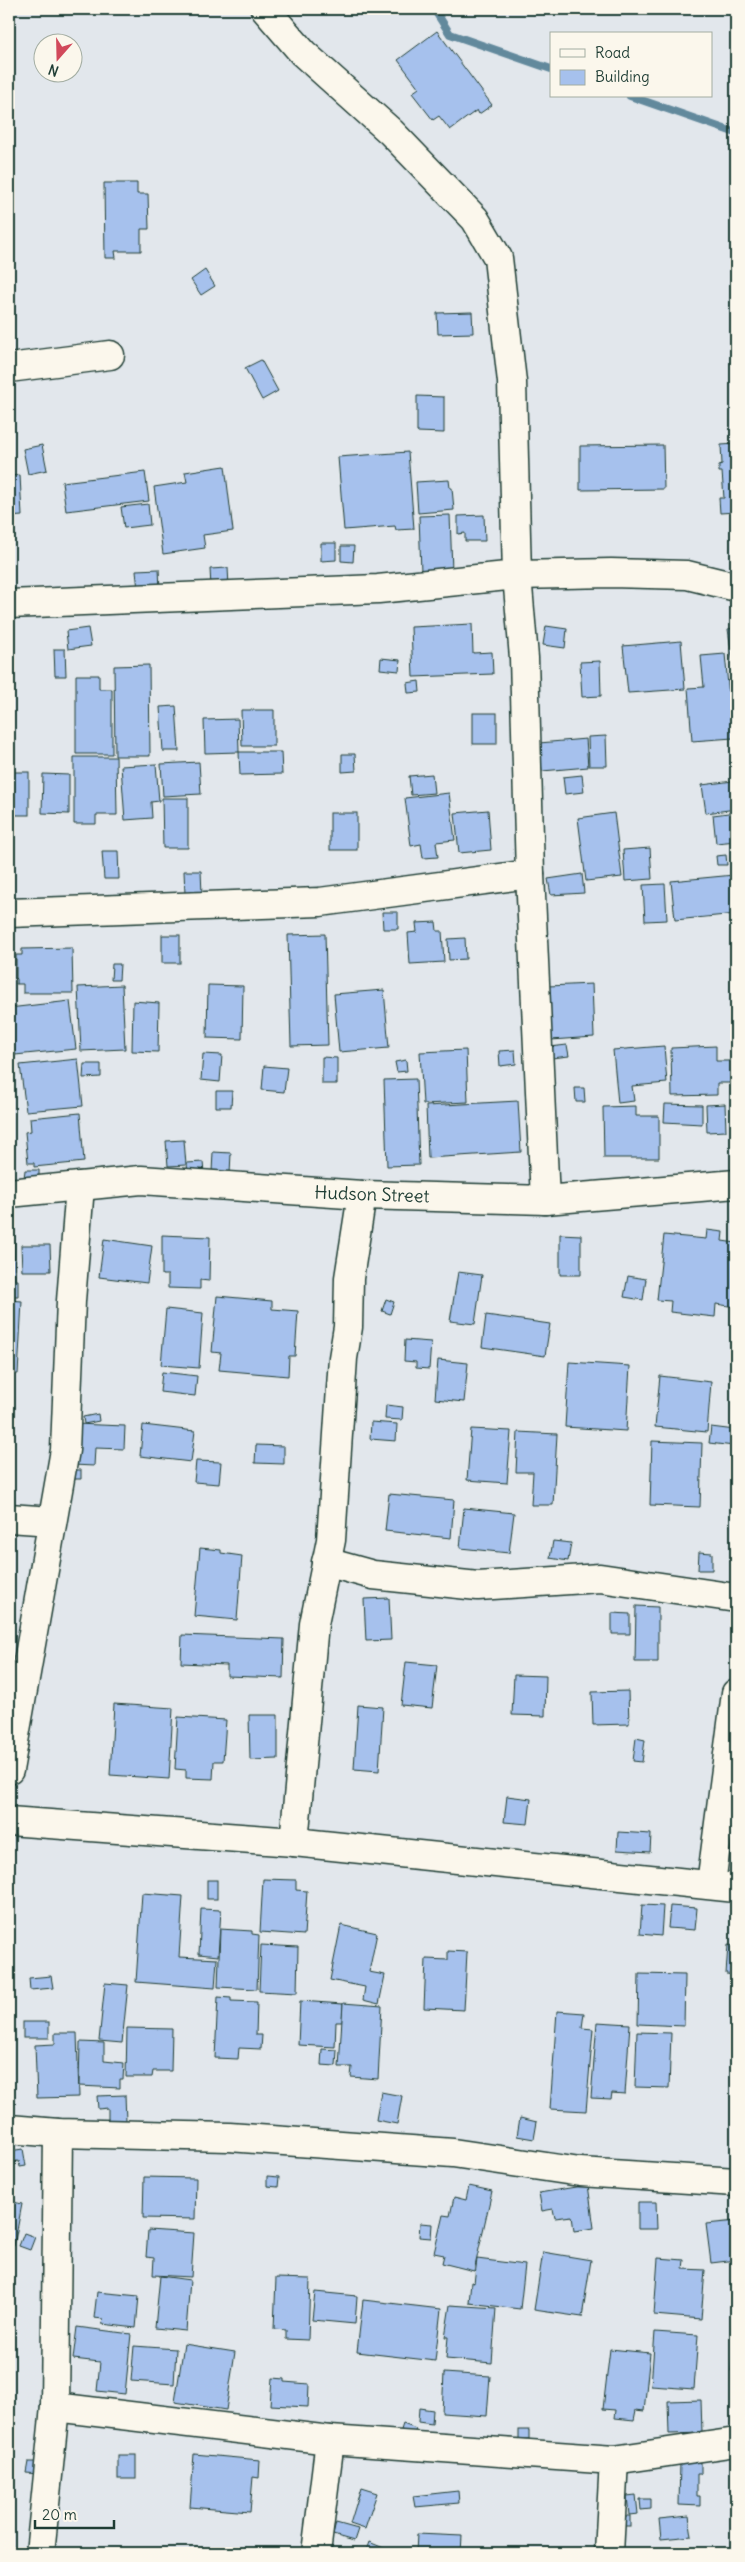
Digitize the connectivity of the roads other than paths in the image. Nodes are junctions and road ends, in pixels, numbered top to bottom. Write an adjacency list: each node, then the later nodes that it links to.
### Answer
1 (265, 9): 4 (street)
2 (110, 355): 3 (street)
3 (9, 368)
4 (517, 575): 5 (street); 6 (street); 7 (street)
5 (736, 587)
6 (9, 604)
7 (530, 874): 8 (street); 13 (street)
8 (9, 913)
9 (736, 1184): 13 (street, Hudson Street)
10 (80, 1186): 11 (street, Hudson Street); 12 (street, Hudson Street); 15 (street)
11 (9, 1193)
12 (362, 1195): 13 (street, Hudson Street); 16 (street)
13 (544, 1200)
14 (9, 1518): 15 (street)
15 (52, 1521): 19 (street)
16 (326, 1562): 17 (street); 21 (street)
17 (736, 1598)
18 (736, 1692): 22 (street)
19 (9, 1770)
20 (9, 1821): 21 (street)
21 (294, 1842): 22 (street)
22 (724, 1886)
23 (9, 2129): 24 (street)
24 (58, 2133): 25 (street); 26 (street)
25 (736, 2182)
26 (55, 2407): 27 (street); 30 (street)
27 (330, 2440): 29 (street); 31 (street)
28 (736, 2442): 29 (street)
29 (614, 2460): 32 (street)
30 (40, 2553)
31 (316, 2553)
32 (609, 2553)

